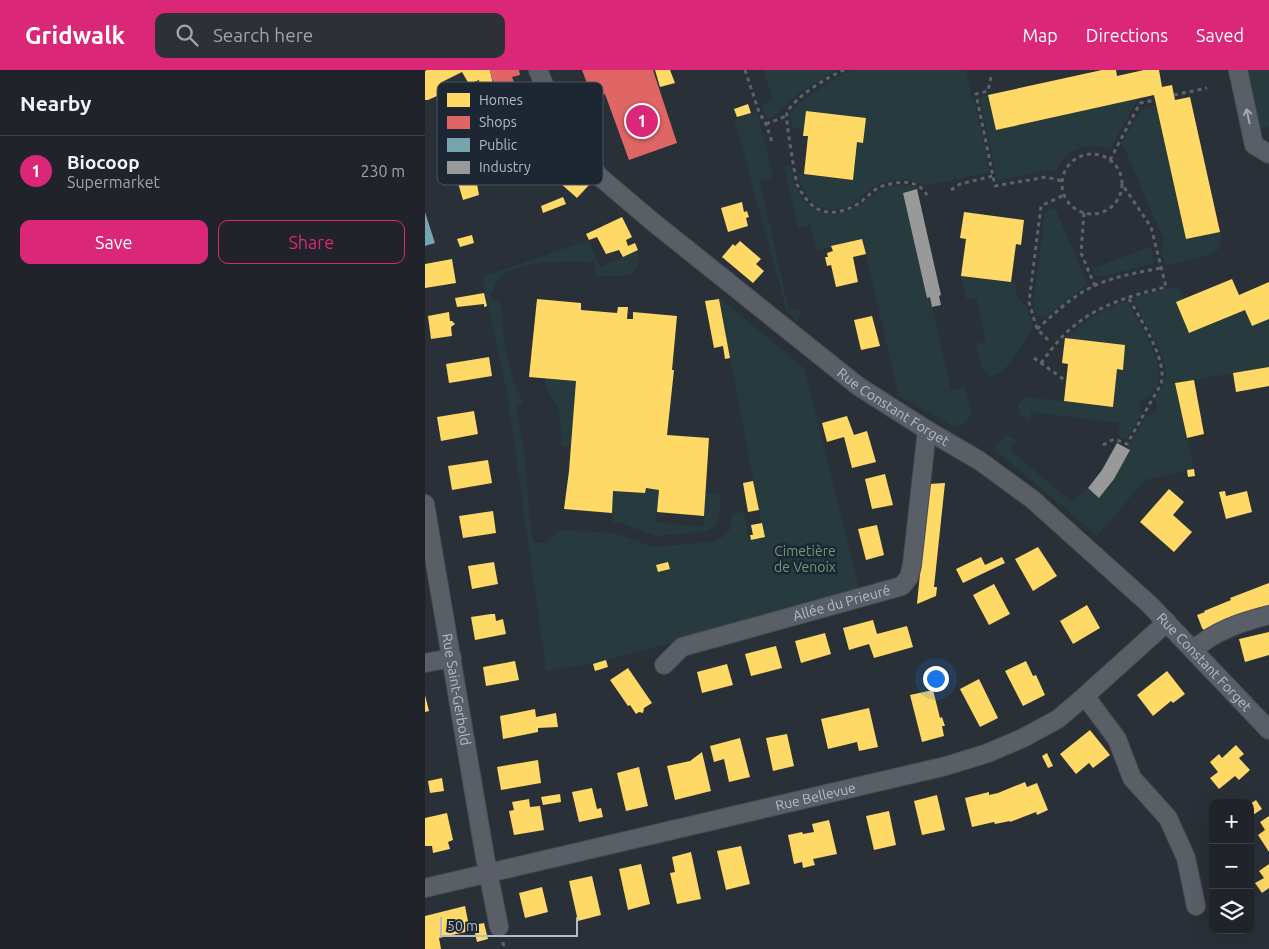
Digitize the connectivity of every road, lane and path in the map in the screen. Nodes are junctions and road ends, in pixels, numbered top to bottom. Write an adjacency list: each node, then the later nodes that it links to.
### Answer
1 (538, 70): 6 (street, Rue Constant Forget)
2 (745, 70): 11 (path)
3 (844, 70): 10 (path)
4 (1237, 70): 13 (street, one-way to 4)
5 (991, 77): 15 (path)
6 (543, 82)
7 (1207, 88): 8 (path)
8 (1174, 95)
9 (1155, 100): 14 (path)
10 (786, 116): 11 (path); 20 (path)
11 (765, 124): 12 (path)
12 (772, 142)
13 (1269, 155)
14 (1110, 160): 17 (path); 18 (path)
15 (993, 176): 17 (path); 19 (path)
16 (603, 180): 31 (street, Rue Constant Forget)
17 (1062, 181): 21 (path)
18 (1122, 184): 22 (path); 23 (path)
19 (951, 190)
20 (927, 195)
21 (1064, 195): 22 (path); 26 (path)
22 (1084, 213): 24 (path)
23 (1161, 268): 24 (path); 25 (path)
24 (1095, 286): 26 (path)
25 (1128, 297): 29 (path); 32 (path)
26 (1037, 329): 27 (path)
27 (1048, 340)
28 (1034, 358): 29 (path)
29 (1041, 363): 30 (path)
30 (1066, 381)
31 (927, 430): 35 (street, Rue Constant Forget); 39 (street, Allée du Prieuré)
32 (1103, 445)
33 (425, 504): 37 (street, Rue Saint-Gerbold)
34 (1269, 615): 36 (street)
35 (1167, 622): 36 (street, Rue Constant Forget); 40 (street, Rue Bellevue)
36 (1193, 650): 41 (street, Rue Constant Forget)
37 (452, 658): 38 (street); 42 (street, Rue Saint-Gerbold)
38 (425, 662)
39 (664, 665)
40 (1085, 696): 42 (street, Rue Bellevue); 44 (street)
41 (1269, 730)
42 (488, 873): 43 (street, Rue Bellevue); 45 (street, Rue Saint-Gerbold)
43 (425, 888)
44 (1196, 906)
45 (499, 927)

